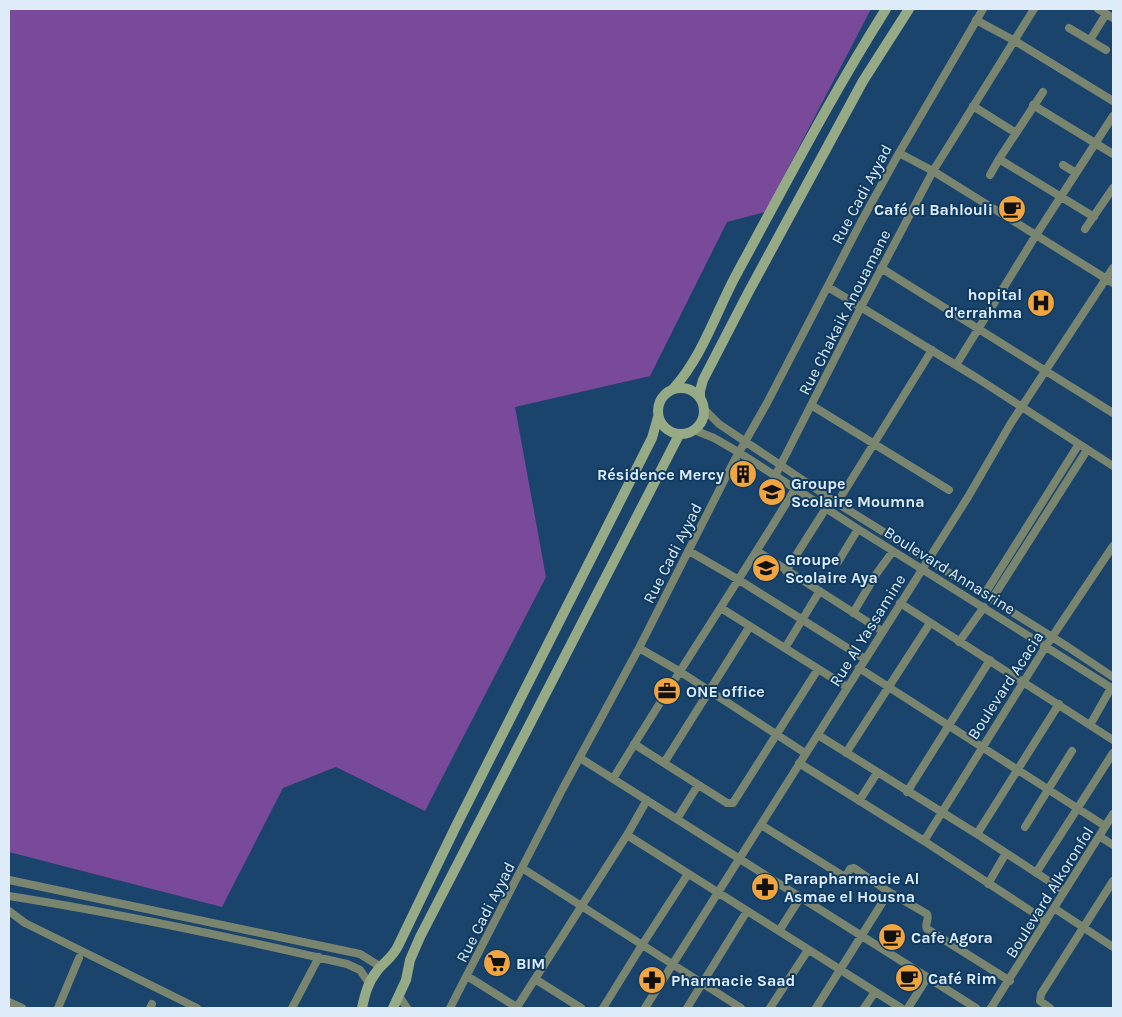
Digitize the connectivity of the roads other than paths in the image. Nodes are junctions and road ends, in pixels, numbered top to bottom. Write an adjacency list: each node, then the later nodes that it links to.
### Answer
1 (886, 9): 41 (main road)
2 (909, 9): 42 (main road)
3 (983, 9): 8 (street, Rue Cadi Ayyad)
4 (1034, 9): 11 (street, Rue Chakaik Anouamane)
5 (1098, 9): 6 (street)
6 (1106, 14): 7 (street); 10 (street)
7 (1113, 18)
8 (976, 20): 11 (street); 20 (street, Rue Cadi Ayyad)
9 (1069, 28): 10 (street)
10 (1090, 40): 12 (street)
11 (1015, 41): 14 (street); 16 (street, Rue Chakaik Anouamane)
12 (1106, 50)
13 (1043, 92): 15 (street)
14 (1112, 98)
15 (1034, 105): 18 (street); 19 (street)
16 (973, 106): 18 (street); 24 (street, Rue Chakaik Anouamane)
17 (1113, 116): 19 (street)
18 (1016, 133): 22 (street)
19 (1095, 142): 21 (street); 25 (street)
20 (898, 153): 24 (street); 35 (street, Rue Cadi Ayyad)
21 (1113, 154)
22 (999, 159): 26 (street); 28 (street)
23 (1064, 165): 25 (street)
24 (933, 171): 31 (street); 32 (street, Rue Chakaik Anouamane)
25 (1076, 173): 28 (street)
26 (990, 175)
27 (1112, 190): 29 (street)
28 (1060, 198): 29 (street); 31 (street)
29 (1094, 217): 30 (street)
30 (1085, 230)
31 (1036, 235): 34 (street); 37 (street)
32 (882, 268): 36 (street, Rue Chakaik Anouamane); 37 (street)
33 (1113, 268): 34 (street, Rue Al Yassamine)
34 (1110, 280): 40 (street, Rue Al Yassamine)
35 (828, 287): 36 (street); 50 (street, Rue Cadi Ayyad)
36 (861, 306): 38 (street); 43 (street, Rue Chakaik Anouamane)
37 (977, 328): 39 (street); 40 (street)
38 (932, 350): 39 (street); 51 (street)
39 (956, 364): 44 (street)
40 (1046, 370): 44 (street, Rue Al Yassamine); 46 (street)
41 (673, 389): 42 (main road); 47 (main road)
42 (700, 397): 45 (main road)
43 (811, 405): 51 (street); 55 (street, Rue Chakaik Anouamane)
44 (1021, 407): 52 (street); 67 (street, Rue Al Yassamine)
45 (704, 409): 48 (main road); 50 (street, Boulevard Annasrine)
46 (1113, 413)
47 (658, 417): 49 (main road); 160 (main road)
48 (694, 430): 49 (main road); 54 (street, Boulevard Annasrine)
49 (679, 434): 163 (main road)
50 (746, 441): 54 (street, Rue Cadi Ayyad); 55 (street, Boulevard Annasrine)
51 (874, 443): 59 (street); 60 (street)
52 (1079, 444): 53 (street); 73 (street)
53 (1087, 450): 56 (street); 74 (street)
54 (740, 452): 57 (street, Boulevard Annasrine); 64 (street, Rue Cadi Ayyad)
55 (781, 464): 57 (street, Rue Chakaik Anouamane); 60 (street, Boulevard Annasrine)
56 (1113, 466)
57 (775, 476): 58 (street, Boulevard Annasrine)
58 (795, 489): 61 (street, Boulevard Annasrine); 66 (street)
59 (950, 490)
60 (837, 502): 67 (street, Boulevard Annasrine)
61 (826, 508): 62 (street, Boulevard Annasrine); 70 (street)
62 (858, 529): 65 (street, Boulevard Annasrine); 68 (street)
63 (1113, 546): 83 (street, Boulevard Acacia)
64 (689, 551): 71 (street); 86 (street, Rue Cadi Ayyad)
65 (893, 551): 69 (street, Boulevard Annasrine); 78 (street)
66 (757, 552): 70 (street); 71 (street)
67 (928, 560): 69 (street, Rue Al Yassamine); 73 (street, Boulevard Annasrine)
68 (838, 562)
69 (922, 568): 75 (street, Rue Al Yassamine); 76 (street, Boulevard Annasrine)
70 (786, 571): 72 (street)
71 (739, 580): 77 (street); 79 (street)
72 (819, 592): 78 (street); 79 (street)
73 (984, 595): 74 (street, Boulevard Annasrine)
74 (992, 599): 83 (street, Boulevard Annasrine)
75 (900, 603): 80 (street); 82 (street, Rue Al Yassamine)
76 (984, 607): 84 (street); 85 (street, Boulevard Annasrine)
77 (721, 608): 81 (street); 92 (street)
78 (853, 613): 82 (street)
79 (802, 619): 87 (street); 88 (street)
80 (930, 623): 84 (street); 96 (street)
81 (750, 626): 87 (street); 98 (street)
82 (882, 631): 88 (street, Rue Al Yassamine)
83 (1052, 638): 85 (street, Boulevard Acacia); 93 (street, Boulevard Annasrine)
84 (960, 642): 89 (street)
85 (1046, 646): 94 (street, Boulevard Acacia); 97 (street, Boulevard Annasrine)
86 (639, 648): 92 (street); 111 (street, Rue Cadi Ayyad)
87 (785, 648): 91 (street)
88 (865, 659): 90 (street, Rue Al Yassamine)
89 (990, 660): 94 (street); 101 (street)
90 (859, 668): 95 (street, Rue Al Yassamine); 96 (street)
91 (818, 669): 95 (street); 102 (street)
92 (679, 671): 98 (street); 105 (street)
93 (1113, 677)
94 (1024, 681): 99 (street); 106 (street, Boulevard Acacia)
95 (847, 687): 103 (street, Rue Al Yassamine)
96 (889, 687): 101 (street); 110 (street)
97 (1112, 688): 100 (street)
98 (710, 691): 102 (street); 112 (street)
99 (1058, 704): 100 (street); 114 (street)
100 (1090, 724): 104 (street)
101 (949, 725): 106 (street); 119 (street)
102 (776, 734): 109 (street); 117 (street)
103 (818, 735): 109 (street, Rue Al Yassamine); 110 (street)
104 (1113, 740)
105 (634, 744): 112 (street); 116 (street)
106 (982, 747): 114 (street); 123 (street, Boulevard Acacia)
107 (1072, 751): 118 (street)
108 (1113, 752): 122 (street)
109 (805, 753): 113 (street, Rue Al Yassamine)
110 (846, 753): 115 (street)
111 (580, 758): 116 (street); 136 (street, Rue Cadi Ayyad)
112 (664, 763): 117 (street)
113 (799, 763): 121 (street); 126 (street, Rue Al Yassamine)
114 (1016, 769): 118 (street); 129 (street)
115 (877, 772): 119 (street); 121 (street)
116 (614, 779): 120 (street)
117 (698, 785): 125 (street)
118 (1047, 789): 122 (street); 128 (street)
119 (907, 792): 123 (street)
120 (647, 800): 125 (street); 130 (street)
121 (859, 801): 132 (street)
122 (1077, 809): 127 (street); 137 (street)
123 (940, 813): 129 (street); 132 (street, Boulevard Acacia)
124 (1113, 814): 127 (street, Boulevard Alkoronfol)
125 (677, 819): 135 (street)
126 (761, 825): 135 (street, Rue Al Yassamine); 143 (street)
127 (1105, 826): 131 (street, Boulevard Alkoronfol)
128 (1025, 827)
129 (977, 834): 134 (street)
130 (628, 835): 138 (street); 147 (street)
131 (1099, 836): 133 (street); 142 (street, Boulevard Alkoronfol)
132 (924, 841): 141 (street)
133 (1113, 845)
134 (1006, 853): 137 (street); 141 (street)
135 (740, 860): 144 (street, Rue Al Yassamine); 146 (street)
136 (522, 868): 147 (street); 165 (street, Rue Cadi Ayyad)
137 (1036, 873): 142 (street)
138 (688, 874): 144 (street); 155 (street)
139 (9, 880): 162 (street)
140 (1113, 881): 152 (street)
141 (988, 884): 151 (street)
142 (1064, 891): 148 (street, Boulevard Alkoronfol)
143 (889, 892): 154 (street); 168 (street)
144 (719, 893): 150 (street); 161 (street, Rue Al Yassamine)
145 (9, 896): 158 (street)
146 (800, 898): 153 (street); 154 (street)
147 (581, 906): 155 (street); 167 (street)
148 (1054, 908): 151 (street, Boulevard Alkoronfol); 152 (street)
149 (9, 911): 176 (street)
150 (747, 911): 153 (street); 170 (street)
151 (1046, 922): 168 (street, Boulevard Alkoronfol)
152 (1084, 928): 156 (street); 195 (street)
153 (779, 931): 157 (street)
154 (861, 936): 164 (street); 166 (street)
155 (642, 945): 161 (street); 184 (street)
156 (1113, 946)
157 (808, 950): 164 (street); 188 (street)
158 (319, 957): 169 (street); 177 (street)
159 (79, 958): 175 (street)
160 (391, 958): 162 (main road); 163 (main road)
161 (673, 964): 170 (street); 185 (street, Rue Al Yassamine)
162 (381, 966): 169 (main road)
163 (407, 970): 172 (main road)
164 (840, 970): 171 (street); 189 (street)
165 (467, 976): 181 (street, Rue Cadi Ayyad); 182 (street)
166 (927, 978): 192 (street); 193 (street)
167 (535, 979): 182 (street); 183 (street)
168 (1010, 981): 194 (street, Boulevard Alkoronfol)
169 (369, 983): 178 (main road)
170 (703, 984): 186 (street); 187 (street)
171 (875, 992): 190 (street); 191 (street)
172 (399, 996): 179 (main road); 180 (street)
173 (9, 1002): 174 (street)
174 (22, 1008)
175 (58, 1008)
176 (197, 1008)
177 (292, 1008)
178 (362, 1008)
179 (393, 1008)
180 (407, 1008)
181 (450, 1008)
182 (518, 1008)
183 (581, 1008)
184 (604, 1008)
185 (645, 1008)
186 (687, 1008)
187 (741, 1008)
188 (770, 1008)
189 (816, 1008)
190 (864, 1008)
191 (901, 1008)
192 (908, 1008)
193 (976, 1008)
194 (991, 1008)
195 (1050, 1008)

